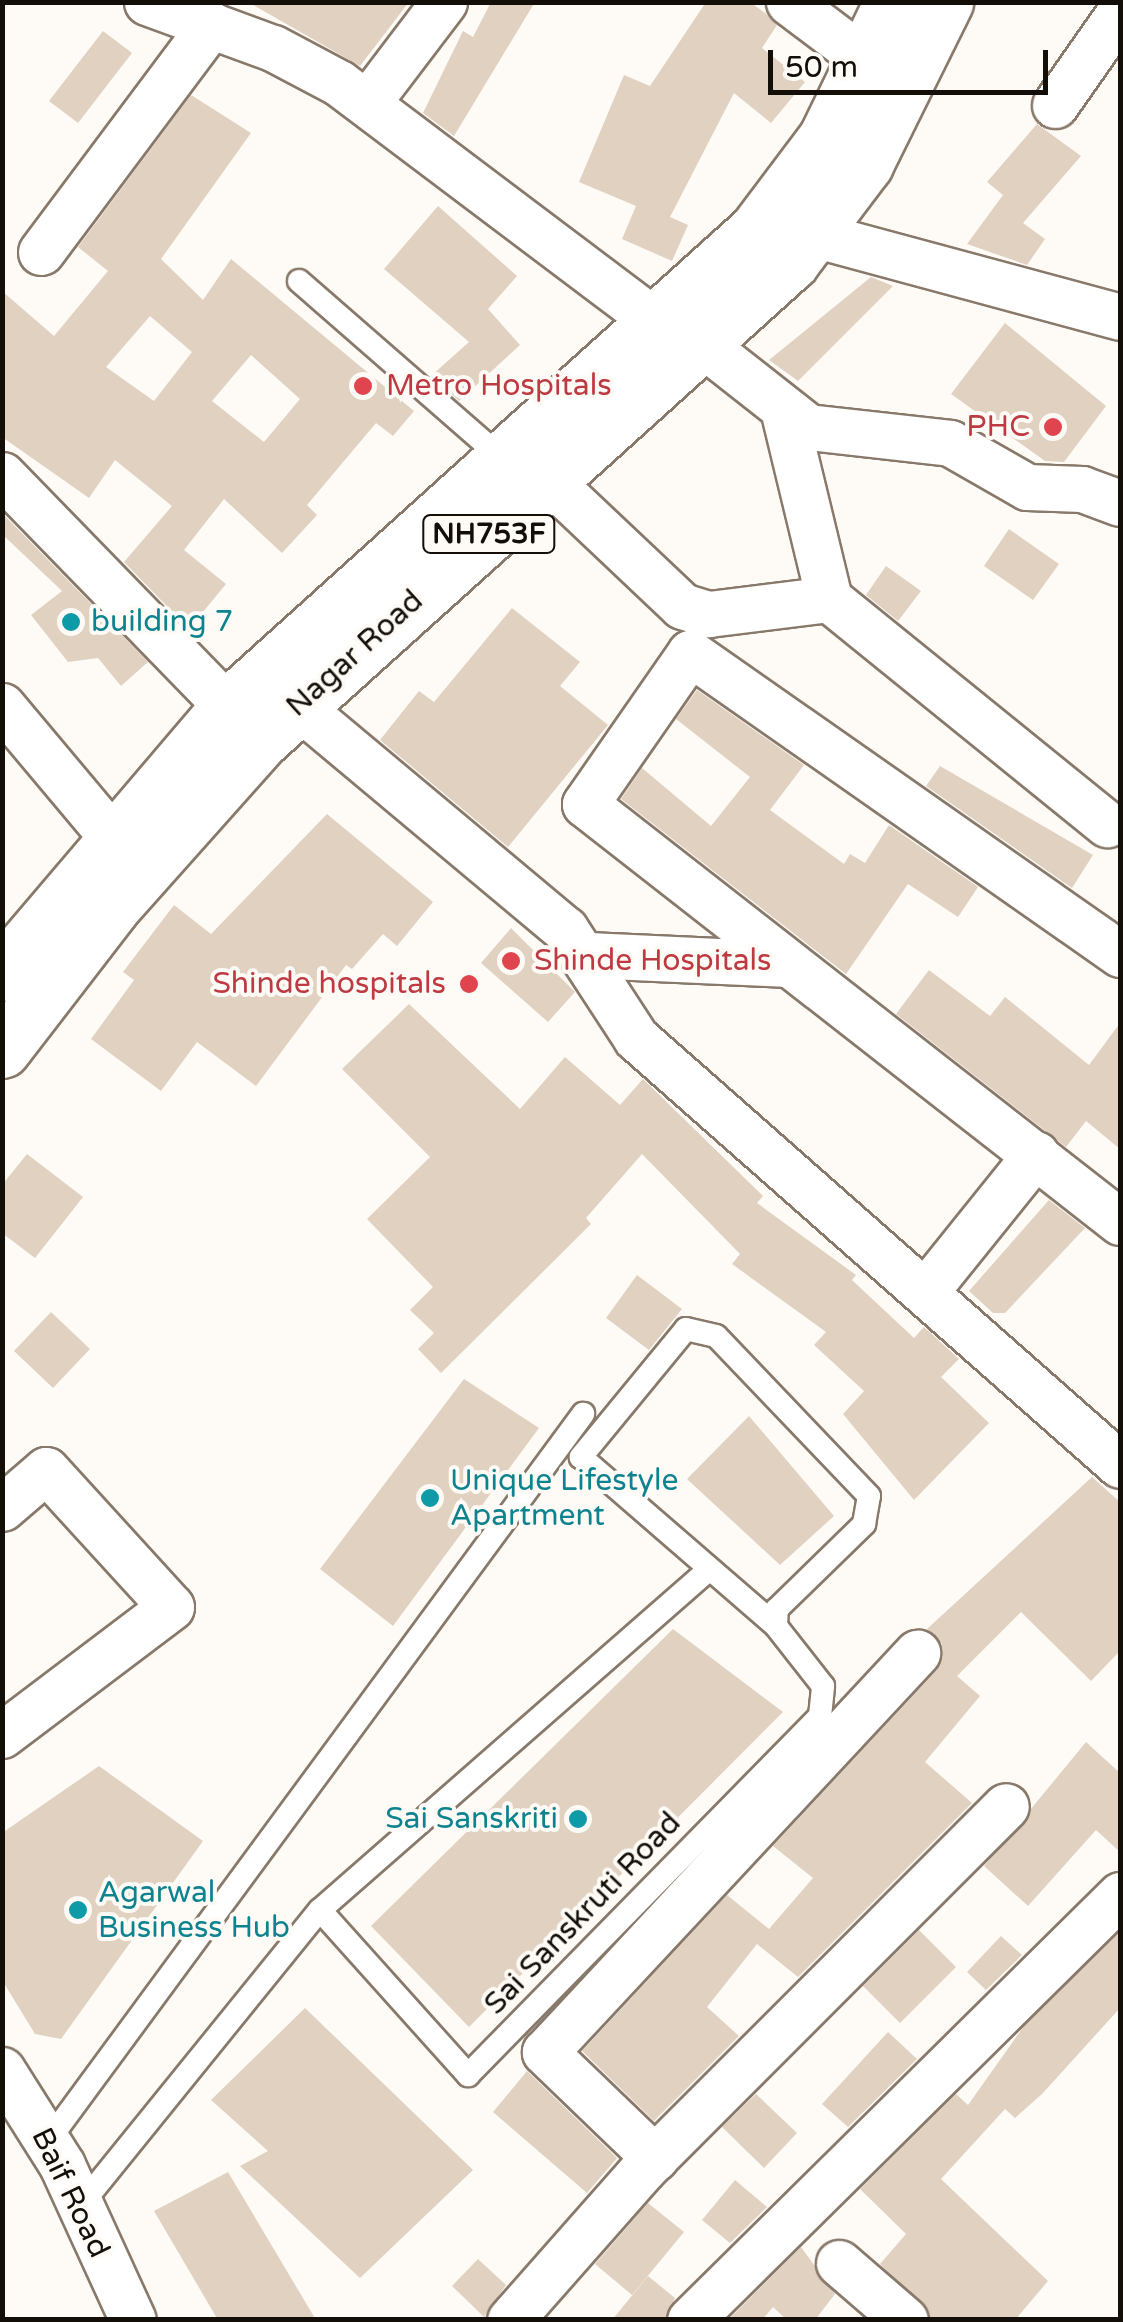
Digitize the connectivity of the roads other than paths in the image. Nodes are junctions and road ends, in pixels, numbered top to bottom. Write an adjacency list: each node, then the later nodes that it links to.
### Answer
1 (147, 2): 7 (street)
2 (444, 2): 9 (street)
3 (789, 2): 8 (street)
4 (892, 2): 8 (highway, Nagar Road / NH753F)
5 (945, 2): 11 (highway, Nagar Road / NH753F)
6 (1120, 12): 10 (street)
7 (211, 25): 9 (street); 12 (street)
8 (866, 60): 15 (highway, Nagar Road / NH753F)
9 (368, 102): 15 (street)
10 (1055, 105)
11 (813, 234): 14 (street); 15 (highway, Nagar Road / NH753F)
12 (41, 252)
13 (298, 281): 17 (lane)
14 (1120, 317)
15 (683, 336): 16 (street); 17 (highway, Nagar Road / NH753F)
16 (785, 417): 19 (street); 20 (street)
17 (527, 471): 20 (street); 22 (highway, Nagar Road / NH753F); 23 (highway, Nagar Road / NH753F)
18 (2, 476): 23 (street)
19 (1120, 502)
20 (829, 599): 24 (street)
21 (2, 706): 25 (street)
22 (298, 706): 27 (street); 30 (highway, Nagar Road / NH753F)
23 (228, 707): 25 (highway, Nagar Road / NH753F)
24 (1107, 824)
25 (112, 837): 29 (highway, Nagar Road / NH753F)
26 (1120, 954): 28 (street)
27 (588, 955): 28 (street); 33 (street)
28 (789, 964): 31 (street)
29 (2, 973)
30 (2, 1050)
31 (1036, 1154): 32 (street); 33 (street)
32 (1120, 1222)
33 (925, 1292): 35 (street)
34 (583, 1414): 45 (lane)
35 (1120, 1465)
36 (2, 1508): 40 (street)
37 (705, 1574): 38 (lane, Sai Sanskruti Road); 38 (lane, Sai Sanskruti Road); 43 (lane)
38 (776, 1626): 43 (lane, Sai Sanskruti Road)
39 (917, 1653): 46 (street)
40 (2, 1735)
41 (1006, 1806): 46 (street)
42 (1120, 1894): 51 (street)
43 (320, 1910): 47 (lane)
44 (2, 2070): 45 (street, Baif Road)
45 (48, 2142): 47 (street, Baif Road)
46 (655, 2158): 50 (street)
47 (80, 2206): 49 (street, Baif Road)
48 (839, 2263): 52 (street)
49 (133, 2320)
50 (510, 2320)
51 (690, 2320)
52 (905, 2320)

